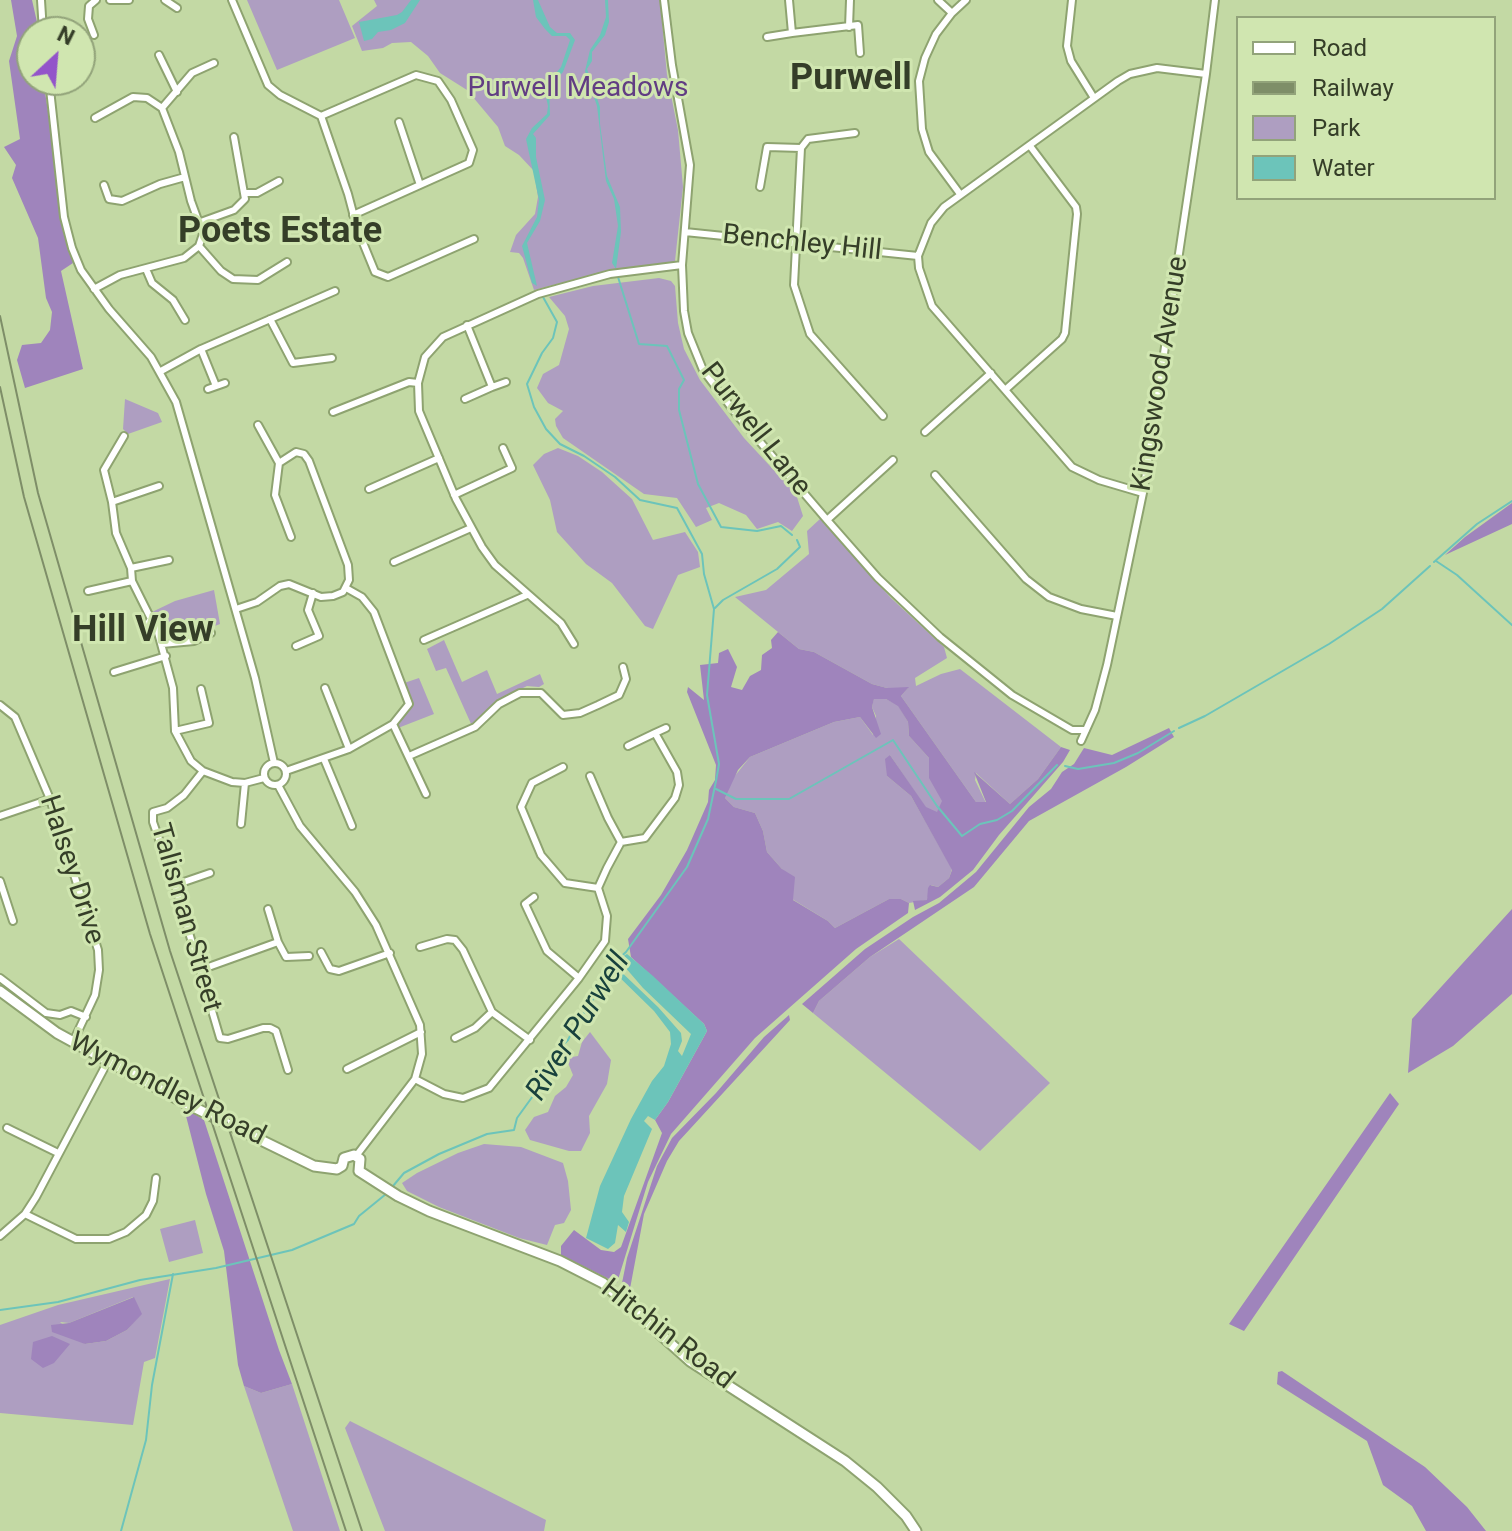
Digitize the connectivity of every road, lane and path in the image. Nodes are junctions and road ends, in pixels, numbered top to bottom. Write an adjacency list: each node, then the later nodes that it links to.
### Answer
1 (110, 0): 2 (street)
2 (129, 0)
3 (165, 0): 12 (street)
4 (232, 0): 25 (street)
5 (664, 0): 41 (street, Purwell Lane)
6 (789, 0): 15 (street)
7 (850, 0): 14 (street)
8 (938, 0): 13 (street)
9 (966, 0): 13 (street)
10 (1072, 0): 23 (street)
11 (1215, 0): 20 (street, Kingswood Avenue)
12 (177, 8)
13 (952, 13): 38 (street)
14 (849, 27): 15 (street); 17 (street)
15 (792, 33): 16 (street)
16 (767, 37)
17 (860, 53)
18 (159, 55): 21 (street)
19 (214, 63): 21 (street)
20 (1206, 74): 23 (street); 80 (street, Kingswood Avenue)
21 (177, 92): 24 (street)
22 (51, 96): 49 (street)
23 (1094, 98): 30 (street)
24 (162, 108): 26 (street); 32 (street)
25 (321, 116): 35 (street); 39 (street)
26 (95, 118)
27 (399, 122): 35 (street)
28 (855, 133): 31 (street)
29 (234, 137): 37 (street)
30 (1030, 146): 38 (street); 66 (street)
31 (801, 148): 36 (street); 43 (street)
32 (185, 177): 34 (street); 40 (street)
33 (279, 181): 37 (street)
34 (104, 185)
35 (420, 185): 39 (street)
36 (760, 187)
37 (244, 193): 40 (street)
38 (960, 194): 45 (street)
39 (353, 215): 42 (street)
40 (198, 223): 44 (street)
41 (685, 232): 43 (street, Benchley Hill); 47 (street, Purwell Lane)
42 (474, 239)
43 (795, 243): 45 (street, Benchley Hill); 69 (street)
44 (199, 246): 46 (street); 48 (street)
45 (918, 256): 59 (street)
46 (287, 262)
47 (682, 265): 53 (street); 83 (street, Purwell Lane)
48 (146, 269): 49 (street); 52 (street)
49 (94, 289): 58 (street)
50 (335, 291): 51 (street)
51 (270, 319): 54 (street); 56 (street)
52 (185, 320)
53 (467, 325): 62 (street); 64 (street)
54 (201, 349): 58 (street); 63 (street)
55 (332, 358): 56 (street)
56 (293, 363): 57 (street)
57 (286, 369)
58 (161, 371): 94 (street)
59 (991, 373): 66 (street); 71 (street)
60 (506, 382): 64 (street)
61 (225, 383): 63 (street)
62 (418, 383): 68 (street); 74 (street)
63 (216, 386): 65 (street)
64 (492, 387): 67 (street)
65 (208, 389)
66 (1005, 390): 80 (street)
67 (465, 399)
68 (333, 412)
69 (883, 416)
70 (258, 425): 76 (street)
71 (925, 432)
72 (124, 436): 82 (street)
73 (503, 448): 81 (street)
74 (439, 458): 79 (street); 81 (street)
75 (893, 460): 83 (street)
76 (279, 463): 85 (street); 90 (street)
77 (935, 475): 95 (street)
78 (159, 486): 82 (street)
79 (369, 489)
80 (1143, 493): 95 (street, Kingswood Avenue)
81 (454, 495): 84 (street)
82 (112, 502): 88 (street)
83 (827, 520): 109 (street, Purwell Lane)
84 (471, 528): 87 (street); 93 (street)
85 (291, 537)
86 (169, 560): 88 (street)
87 (394, 562)
88 (131, 568): 89 (street)
89 (132, 581): 91 (street); 98 (street)
90 (346, 588): 92 (street); 107 (street)
91 (88, 591)
92 (313, 593): 94 (street); 100 (street)
93 (527, 595): 97 (street); 99 (street)
94 (236, 609): 117 (street)
95 (1117, 616): 109 (street, Kingswood Avenue)
96 (211, 633): 98 (street)
97 (424, 640)
98 (162, 644): 101 (street)
99 (574, 644)
100 (296, 646)
101 (166, 656): 103 (street); 110 (street)
102 (623, 667): 115 (street)
103 (114, 672)
104 (325, 688): 114 (street)
105 (201, 689): 110 (street)
106 (0, 705): 126 (street, Halsey Drive)
107 (393, 724): 114 (street); 115 (street)
108 (666, 728): 111 (street)
109 (1086, 730): 112 (street, Kingswood Avenue)
110 (175, 731): 119 (street)
111 (655, 733): 113 (street); 130 (street)
112 (1081, 741)
113 (628, 746)
114 (349, 749): 116 (street)
115 (409, 756): 125 (street)
116 (324, 759): 120 (street); 129 (street)
117 (274, 763): 120 (street); 122 (street)
118 (563, 767): 134 (street)
119 (203, 771): 123 (street); 133 (street, Talisman Street)
120 (286, 771): 124 (street)
121 (590, 776): 130 (street)
122 (264, 778): 123 (street); 124 (street)
123 (245, 783): 128 (street)
124 (278, 785): 141 (street)
125 (426, 794)
126 (50, 799): 127 (street); 149 (street, Halsey Drive)
127 (0, 816)
128 (241, 824)
129 (352, 826)
130 (621, 842): 134 (street)
131 (210, 873): 133 (street)
132 (0, 881): 137 (street)
133 (175, 885): 143 (street, Talisman Street)
134 (598, 888): 145 (street)
135 (534, 897): 145 (street)
136 (268, 909): 138 (street)
137 (13, 921)
138 (278, 942): 142 (street); 143 (street)
139 (420, 947): 148 (street)
140 (321, 952): 141 (street)
141 (390, 953): 150 (street)
142 (309, 956)
143 (200, 970): 156 (street, Talisman Street)
144 (0, 978): 149 (street, Wymondley Road)
145 (579, 978): 152 (street)
146 (4, 994): 147 (street); 153 (street, Wymondley Road)
147 (0, 1006)
148 (492, 1012): 151 (street); 152 (street)
149 (86, 1017): 153 (street, Halsey Drive)
150 (421, 1032): 155 (street); 157 (street)
151 (455, 1038)
152 (530, 1040): 157 (street)
153 (73, 1042): 154 (street, Wymondley Road)
154 (108, 1061): 159 (street); 161 (street, Wymondley Road)
155 (347, 1069)
156 (288, 1070)
157 (415, 1079): 160 (street)
158 (7, 1128): 159 (street)
159 (58, 1153): 164 (street)
160 (356, 1156): 161 (street); 162 (street)
161 (342, 1166): 162 (street)
162 (359, 1171): 166 (street, Hitchin Road)
163 (156, 1178): 164 (street)
164 (25, 1214): 165 (street)
165 (0, 1236)
166 (916, 1531)

